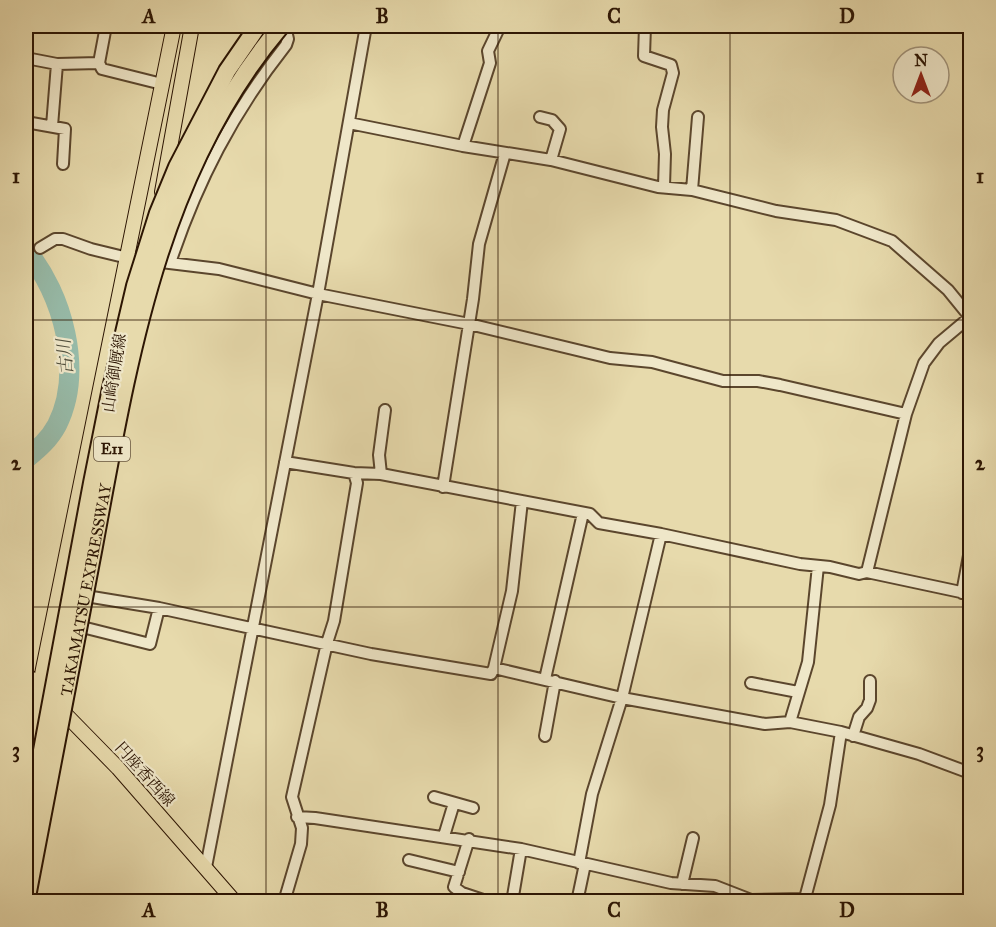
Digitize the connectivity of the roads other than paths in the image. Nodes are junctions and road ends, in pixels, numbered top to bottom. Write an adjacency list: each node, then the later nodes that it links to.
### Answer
1 (106, 26): 10 (street)
2 (174, 26): 12 (main road, 山崎御厩線)
3 (192, 26): 26 (main road, 山崎御厩線)
4 (258, 26): 68 (highway, TAKAMATSU EXPRESSWAY / E11, bridge)
5 (283, 26): 27 (street); 79 (highway, TAKAMATSU EXPRESSWAY / E11, bridge)
6 (366, 26): 16 (street)
7 (500, 26): 18 (street)
8 (645, 26): 22 (street)
9 (26, 58): 11 (street)
10 (99, 63): 11 (street); 12 (street)
11 (57, 64): 17 (street)
12 (162, 84): 25 (main road, 山崎御厩線)
13 (540, 117): 20 (street)
14 (698, 117): 23 (street)
15 (26, 122): 17 (street)
16 (349, 123): 18 (street); 28 (street)
17 (52, 126): 21 (street)
18 (463, 146): 19 (street)
19 (505, 153): 20 (street); 30 (street)
20 (551, 160): 22 (street)
21 (63, 164)
22 (664, 186): 23 (street)
23 (692, 190): 29 (street)
24 (40, 248): 25 (street)
25 (128, 258): 26 (street); 54 (main road, 山崎御厩線)
26 (148, 261): 27 (street); 44 (main road, 山崎御厩線)
27 (170, 263): 28 (street)
28 (318, 294): 30 (street); 33 (street)
29 (970, 317): 32 (street)
30 (470, 324): 32 (street); 36 (street)
31 (385, 410): 35 (street)
32 (906, 414): 42 (street)
33 (285, 462): 34 (street); 47 (street)
34 (354, 473): 35 (street); 48 (street)
35 (381, 474): 36 (street)
36 (443, 487): 37 (street)
37 (522, 501): 38 (street); 49 (street)
38 (583, 513): 39 (street); 51 (street)
39 (661, 534): 41 (street); 56 (street)
40 (970, 550): 43 (street)
41 (818, 566): 42 (street); 55 (street)
42 (867, 572): 43 (street)
43 (966, 593)
44 (92, 597): 45 (street); 46 (main road, 山崎御厩線)
45 (159, 608): 46 (street); 47 (street)
46 (86, 628): 57 (main road, 山崎御厩線)
47 (252, 628): 48 (street); 75 (street)
48 (327, 643): 49 (street); 67 (street)
49 (494, 668): 51 (street)
50 (26, 674): 54 (main road, 円座香西線)
51 (550, 680): 56 (street); 60 (street)
52 (870, 681): 61 (street)
53 (751, 683): 55 (street)
54 (40, 690): 57 (main road, 円座香西線); 62 (main road, 山崎御厩線)
55 (798, 692): 58 (street)
56 (622, 698): 58 (street); 74 (street)
57 (69, 717): 75 (main road, 円座香西線); 79 (main road, 山崎御厩線)
58 (790, 722): 59 (street)
59 (841, 732): 61 (street); 78 (street)
60 (545, 736)
61 (854, 736): 63 (street)
62 (26, 763)
63 (970, 773)
64 (434, 797): 65 (street)
65 (454, 803): 66 (street); 69 (street)
66 (473, 808)
67 (297, 817): 69 (street); 81 (street)
68 (26, 836)
69 (444, 836): 71 (street)
70 (693, 838): 77 (street)
71 (469, 839): 72 (street); 76 (street)
72 (520, 849): 74 (street); 83 (street)
73 (409, 860): 76 (street)
74 (582, 863): 77 (street); 84 (street)
75 (206, 867): 80 (main road, 円座香西線)
76 (459, 872): 82 (street)
77 (682, 884): 78 (street)
78 (807, 901)
79 (28, 902)
80 (235, 902)
81 (284, 902)
82 (489, 902)
83 (512, 902)
84 (577, 902)

